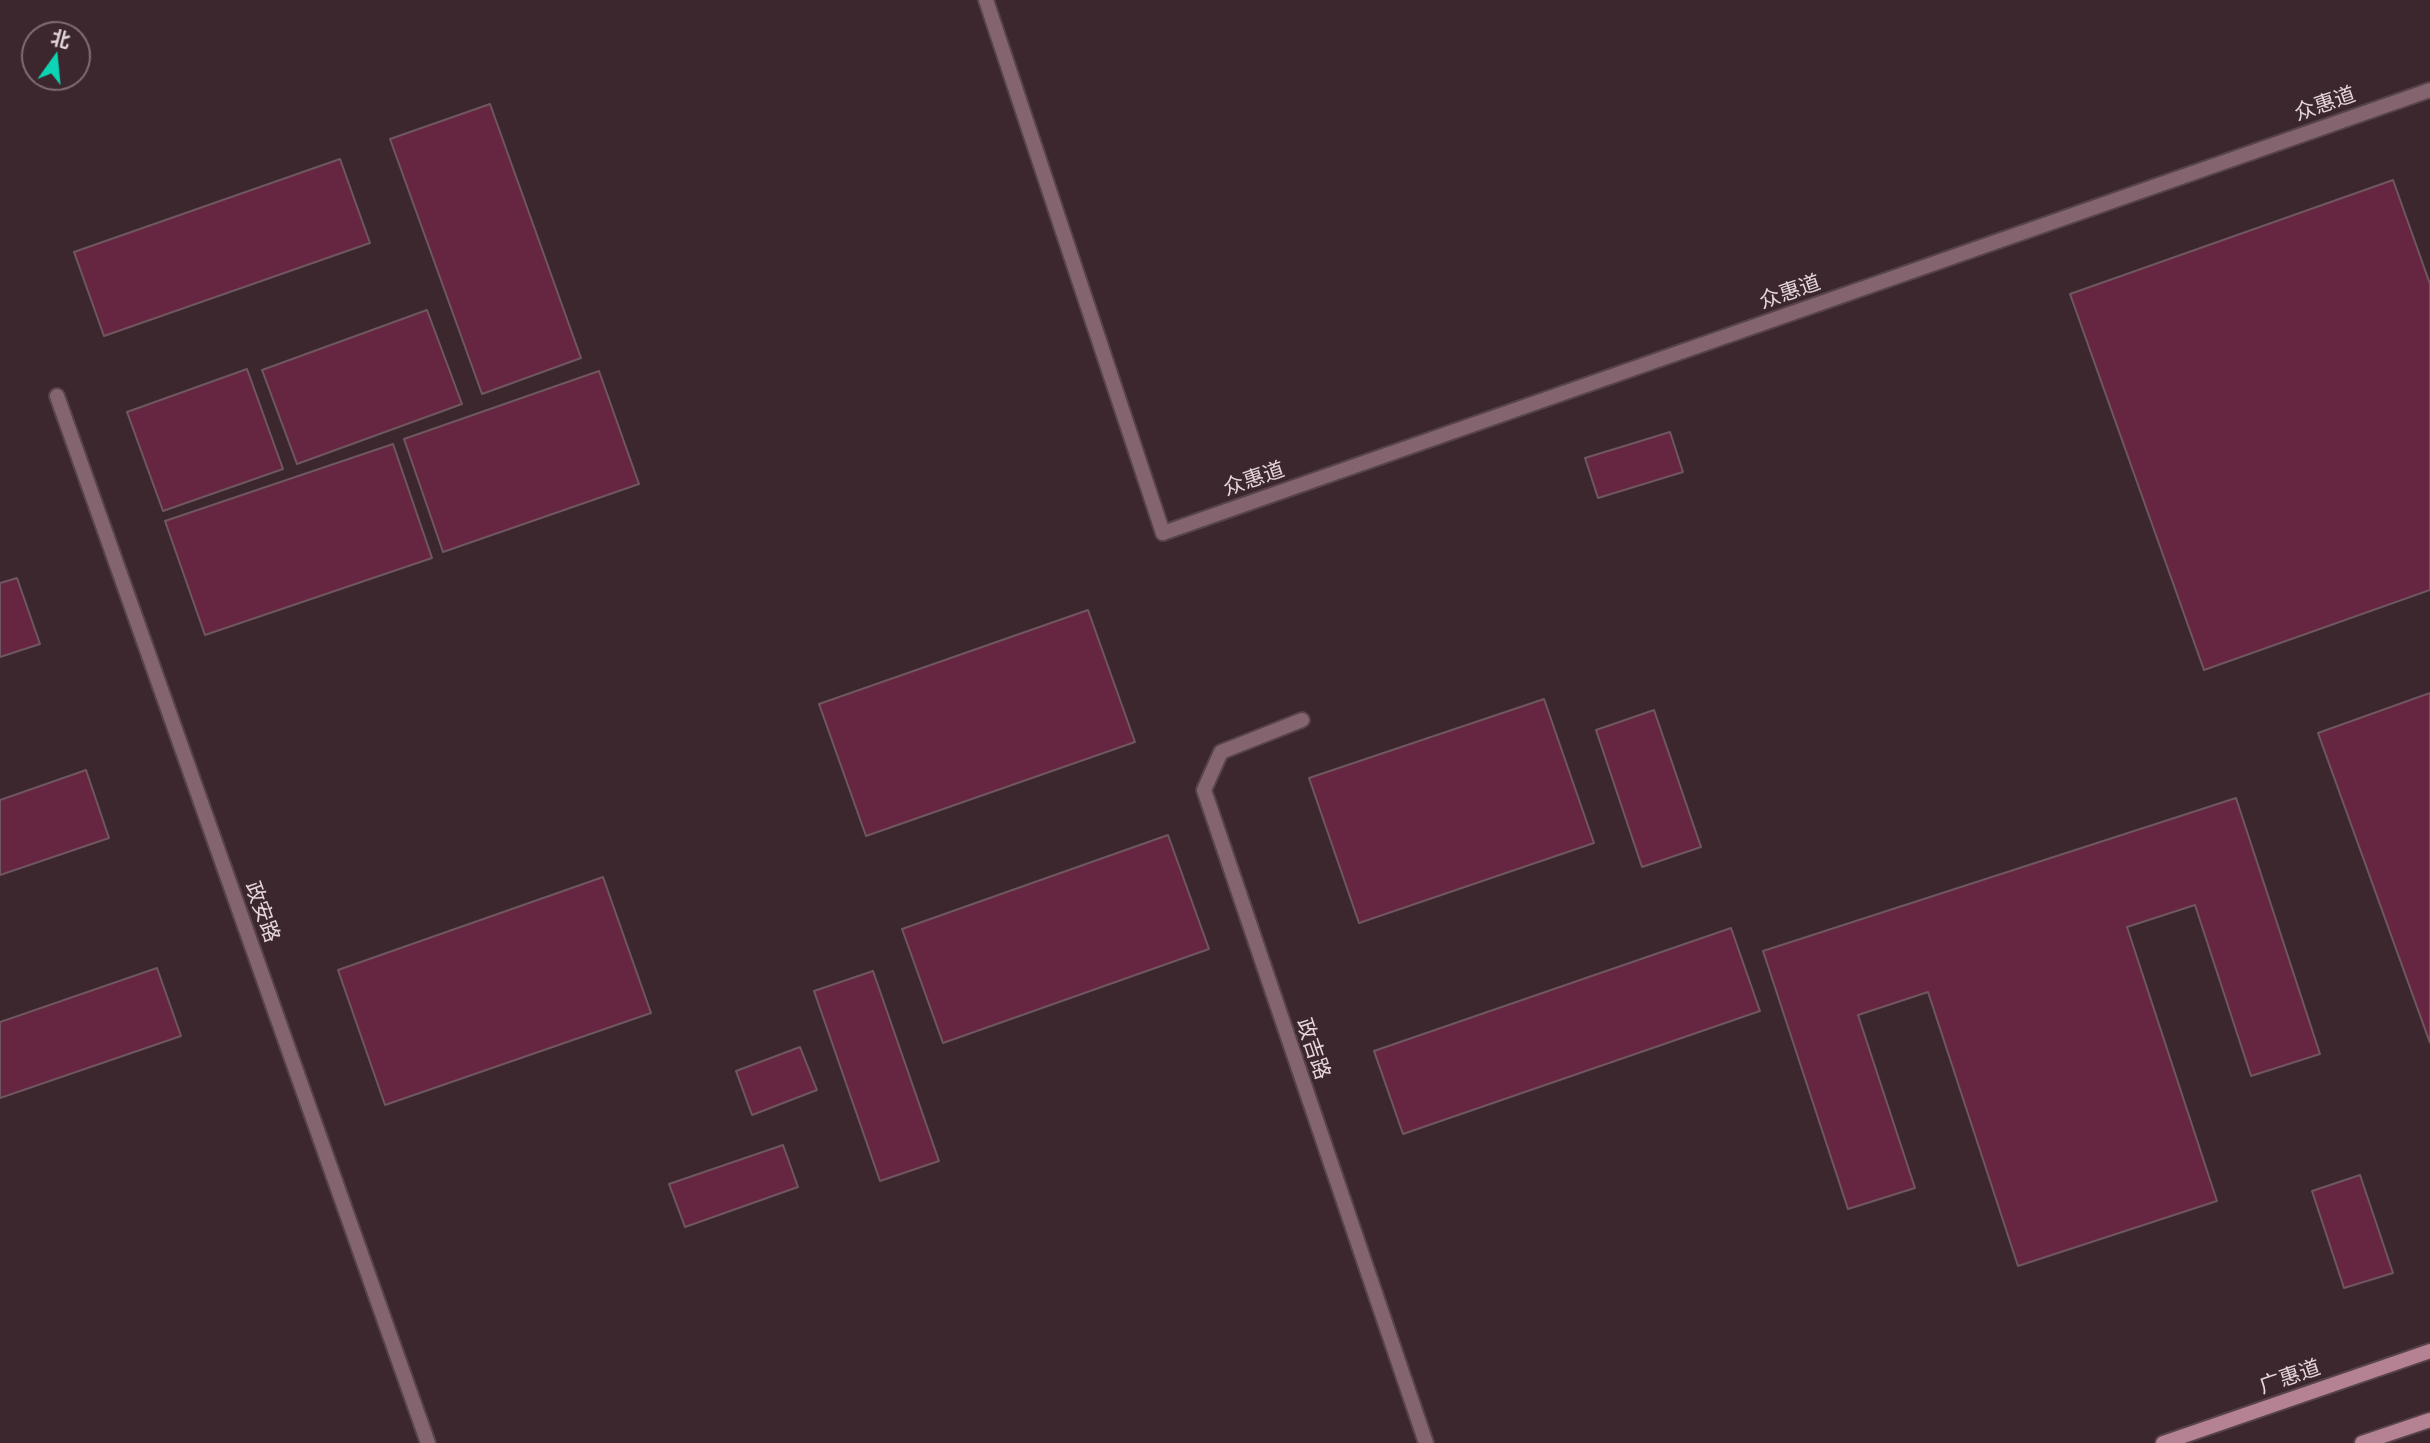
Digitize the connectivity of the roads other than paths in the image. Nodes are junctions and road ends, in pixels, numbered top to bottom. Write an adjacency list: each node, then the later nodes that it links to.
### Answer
1 (986, 0): 2 (street, 众惠道)
2 (2430, 90)
3 (57, 396): 7 (street, 政安路)
4 (1302, 720): 8 (street, 政吉路)
5 (2430, 1351): 9 (main road, 广惠道)
6 (2430, 1420): 10 (main road)
7 (428, 1443)
8 (1426, 1443)
9 (2163, 1443)
10 (2362, 1443)

